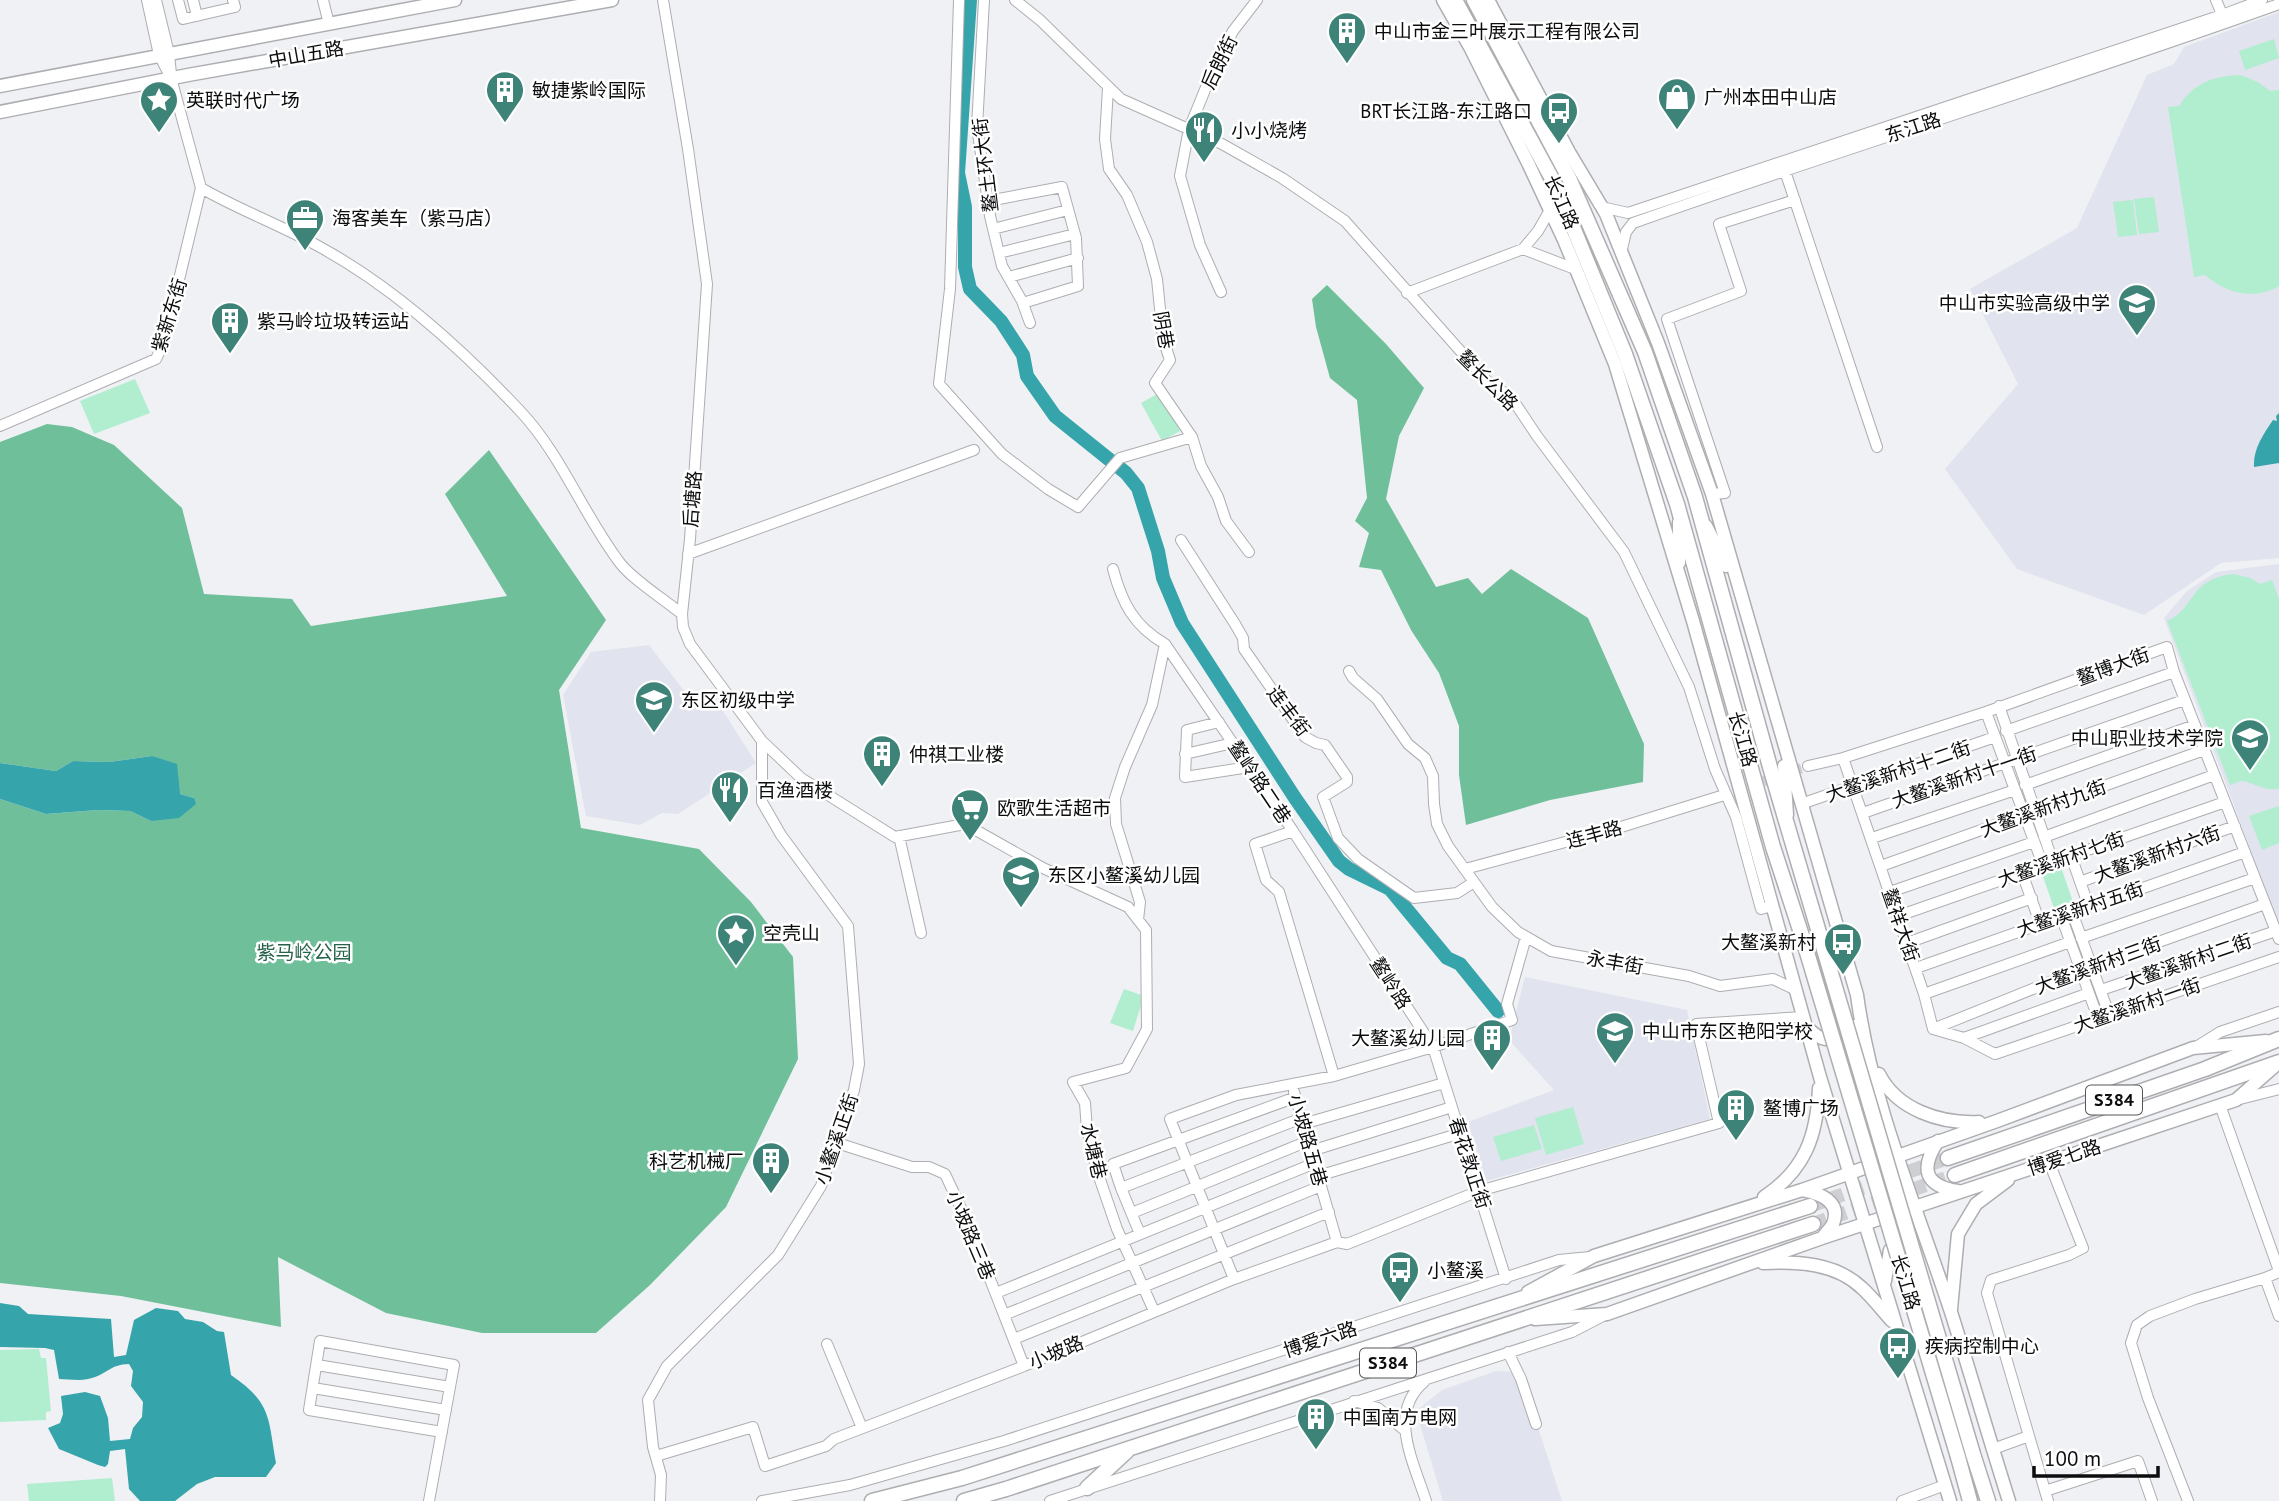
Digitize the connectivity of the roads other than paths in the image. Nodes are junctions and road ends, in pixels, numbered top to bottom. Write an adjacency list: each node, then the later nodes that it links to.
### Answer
1 (147, 0): 26 (street)
2 (156, 0): 26 (street)
3 (178, 0): 23 (street)
4 (193, 0): 23 (street)
5 (211, 0): 22 (street)
6 (233, 0): 22 (street)
7 (323, 0): 25 (street)
8 (455, 0): 25 (main road, 中山五路)
9 (612, 0): 27 (main road, 中山五路)
10 (663, 0): 62 (street, 后塘路)
11 (959, 0): 54 (street)
12 (984, 0): 35 (street, 鳌土环大街)
13 (1016, 0): 29 (street, 鳌长公路)
14 (1257, 0): 31 (street, 后朗街)
15 (1443, 0): 37 (main road, 长江路)
16 (1455, 0): 58 (highway, 长江路)
17 (1474, 0): 59 (highway, 长江路)
18 (1488, 0): 38 (main road, 长江路)
19 (2216, 0): 24 (street)
20 (2262, 0): 24 (street, 东江路)
21 (2279, 4): 24 (street, 东江路)
22 (215, 12): 23 (street)
23 (197, 16)
24 (2224, 19): 32 (street, 东江路)
25 (329, 24): 26 (main road, 中山五路)
26 (164, 54): 27 (street); 28 (main road, 中山五路)
27 (171, 78): 30 (main road, 中山五路); 33 (street)
28 (0, 86)
29 (1108, 88): 31 (street, 鳌长公路); 54 (street, 阴巷)
30 (0, 112)
31 (1189, 129): 47 (street, 后朗街); 48 (street, 鳌长公路)
32 (1783, 165): 34 (street); 38 (street, 东江路); 43 (street, 东江路)
33 (201, 188): 53 (street, 紫新东街); 66 (street)
34 (1795, 200): 51 (street); 55 (street)
35 (988, 201): 36 (street); 39 (street, 鳌土环大街)
36 (1068, 209): 39 (street); 40 (street)
37 (1550, 209): 41 (street); 45 (main road, 长江路)
38 (1602, 209): 43 (main road, 长江路)
39 (993, 229): 42 (street, 鳌土环大街)
40 (1075, 234): 42 (street); 44 (street)
41 (1523, 250): 45 (street); 48 (street)
42 (999, 253): 46 (street, 鳌土环大街)
43 (1621, 253): 52 (main road, 长江路)
44 (1078, 258): 46 (street); 49 (street)
45 (1575, 270): 64 (main road, 长江路)
46 (1009, 277): 49 (street, 鳌土环大街)
47 (1221, 292)
48 (1407, 293): 118 (street, 鳌长公路)
49 (1023, 303): 50 (street, 鳌土环大街)
50 (1030, 323)
51 (1675, 341): 52 (street); 57 (street)
52 (1658, 343): 57 (main road, 长江路)
53 (0, 426)
54 (1192, 438): 61 (street, 阴巷)
55 (1877, 447)
56 (974, 450): 62 (street)
57 (1712, 495): 65 (main road, 长江路)
58 (1679, 511): 64 (main road); 89 (highway, 长江路)
59 (1701, 517): 65 (main road, 长江路); 100 (highway, 长江路)
60 (1181, 540): 113 (street, 连丰街)
61 (1249, 552)
62 (688, 554): 66 (street, 后塘路)
63 (1113, 569): 67 (street, 鳌岭路二巷)
64 (1679, 575): 71 (main road, 长江路)
65 (1742, 601): 80 (main road, 长江路)
66 (682, 614): 78 (street, 后塘路)
67 (1165, 644): 74 (street, 鳌岭路二巷); 123 (street)
68 (1349, 671): 110 (street, 永丰街)
69 (2174, 672): 70 (street, 鳌博大街); 72 (street, 鳌博大街); 76 (street)
70 (2185, 700): 75 (street, 鳌博大街); 84 (street, 大鳌溪新村十一街)
71 (1716, 706): 89 (main road); 118 (main road, 长江路)
72 (1999, 706): 73 (street, 鳌博大街); 76 (street)
73 (1986, 712): 77 (street); 83 (street, 鳌博大街)
74 (1219, 722): 79 (street, 鳌岭路二巷); 82 (street)
75 (2194, 725): 81 (street, 鳌博大街); 90 (street)
76 (2006, 731): 84 (street)
77 (1995, 737): 85 (street); 91 (street, 大鳌溪新村十二街)
78 (762, 741): 102 (street, 后塘路); 165 (street, 小鳌溪正街)
79 (1233, 743): 82 (street); 87 (street, 鳌岭路二巷)
80 (1783, 745): 95 (main road, 长江路); 100 (main road)
81 (2204, 750): 88 (street, 鳌博大街); 96 (street, 大鳌溪新村九街)
82 (1185, 754): 87 (street)
83 (1843, 758): 86 (street); 91 (street, 鳌祥大街)
84 (2016, 759): 85 (street, 大鳌溪新村十一街); 90 (street)
85 (2005, 763): 92 (street); 97 (street, 大鳌溪新村十一街)
86 (1808, 766)
87 (1249, 767): 101 (street, 鳌岭路二巷)
88 (2214, 775): 94 (street, 鳌博大街); 103 (street)
89 (1755, 781): 244 (highway, 长江路, bridge)
90 (2025, 785): 96 (street)
91 (1854, 787): 95 (street, 大鳌溪新村十二街); 97 (street, 鳌祥大街)
92 (2015, 790): 98 (street); 104 (street)
93 (1721, 796): 110 (street, 连丰路)
94 (2225, 802): 99 (street, 鳌博大街); 107 (street, 大鳌溪新村七街)
95 (1801, 804): 139 (main road, 长江路)
96 (2035, 811): 98 (street, 大鳌溪新村九街); 103 (street)
97 (1863, 813): 104 (street, 鳌祥大街)
98 (2025, 815): 105 (street); 109 (street, 大鳌溪新村九街)
99 (2235, 827): 106 (street, 鳌博大街); 114 (street, 大鳌溪新村六街)
100 (1788, 829): 245 (highway, 长江路, bridge)
101 (1293, 831): 147 (street, 鳌岭路); 151 (street, 鳌岭路二巷)
102 (899, 836): 123 (street); 125 (street)
103 (2044, 836): 108 (street)
104 (1872, 838): 109 (street, 鳌祥大街)
105 (2034, 842): 108 (street); 115 (street)
106 (2245, 852): 112 (street, 鳌博大街); 119 (street, 大鳌溪新村五街)
107 (2070, 856): 108 (street, 大鳌溪新村七街); 114 (street)
108 (2048, 864): 111 (street, 大鳌溪新村七街)
109 (1881, 866): 115 (street, 鳌祥大街)
110 (1465, 869): 113 (street, 永丰街)
111 (2022, 873): 116 (street); 121 (street, 大鳌溪新村七街)
112 (2255, 878): 117 (street, 鳌博大街); 128 (street)
113 (1474, 882): 127 (street, 永丰街)
114 (2080, 882): 119 (street)
115 (1890, 892): 121 (street, 鳌祥大街)
116 (2032, 898): 124 (street); 130 (street)
117 (2266, 904): 126 (street, 鳌博大街); 132 (street, 大鳌溪新村三街)
118 (1772, 906): 135 (main road, 长江路)
119 (2089, 907): 120 (street, 大鳌溪新村五街)
120 (2072, 912): 122 (street, 大鳌溪新村五街); 128 (street)
121 (1898, 916): 130 (street, 鳌祥大街)
122 (2060, 916): 124 (street, 大鳌溪新村五街); 129 (street)
123 (1138, 920): 192 (street, 水塘巷)
124 (2040, 923): 133 (street, 大鳌溪新村五街)
125 (921, 933)
126 (2277, 935): 136 (street, 大鳌溪新村二街)
127 (1526, 937): 135 (street, 永丰街); 147 (street)
128 (2081, 938): 132 (street)
129 (2070, 942): 134 (street); 138 (street, 大鳌溪新村五街)
130 (1907, 943): 133 (street, 鳌祥大街)
131 (2279, 957): 141 (street, 大鳌溪新村一街)
132 (2092, 966): 134 (street, 大鳌溪新村三街); 136 (street)
133 (1916, 968): 138 (street, 鳌祥大街)
134 (2080, 970): 137 (street); 144 (street, 大鳌溪新村三街)
135 (1794, 989): 143 (main road, 长江路)
136 (2101, 990): 141 (street)
137 (2089, 993): 142 (street); 145 (street)
138 (1924, 994): 144 (street, 鳌祥大街)
139 (1860, 1012): 143 (main road); 149 (main road, 长江路)
140 (2279, 1012): 148 (street)
141 (2109, 1014): 142 (street, 大鳌溪新村一街)
142 (2098, 1018): 145 (street, 大鳌溪新村一街)
143 (1804, 1021): 152 (main road, 长江路); 179 (street, 小坡路)
144 (1933, 1029): 145 (street)
145 (1964, 1038)
146 (2277, 1039): 148 (main road); 168 (highway, 博爱七路 / S384)
147 (1433, 1048): 151 (street); 153 (street, 春花敦正街)
148 (2193, 1048): 161 (main road)
149 (1867, 1050): 161 (main road); 167 (main road, 长江路)
150 (2279, 1062): 157 (main road); 174 (highway, 博爱七路 / S384)
151 (1334, 1076): 154 (street)
152 (1819, 1077): 172 (main road, 长江路); 183 (main road)
153 (1444, 1083): 159 (street, 春花敦正街); 160 (street)
154 (1292, 1085): 156 (street, 小坡路五巷); 163 (street, 小坡路五巷)
155 (2279, 1089): 157 (street)
156 (1296, 1097): 160 (street, 小坡路五巷); 163 (street)
157 (2236, 1100): 158 (main road, 博爱七路)
158 (2220, 1105): 171 (main road, 博爱七路); 198 (street)
159 (1452, 1107): 162 (street, 春花敦正街); 166 (street)
160 (1303, 1121): 166 (street, 小坡路五巷); 169 (street)
161 (1997, 1121): 164 (main road)
162 (1461, 1133): 175 (street); 179 (street, 春花敦正街)
163 (1178, 1140): 169 (street, 小坡路五巷); 177 (street)
164 (1938, 1141): 167 (main road); 180 (main road)
165 (834, 1142): 205 (street, 小坡路三巷); 231 (street, 小鳌溪正街)
166 (1310, 1146): 170 (street, 小坡路五巷); 176 (street)
167 (1896, 1155): 172 (main road, 博爱六路); 184 (main road, 长江路)
168 (1948, 1158)
169 (1187, 1163): 176 (street, 小坡路五巷); 177 (street)
170 (1314, 1163): 175 (street, 小坡路五巷); 182 (street)
171 (2049, 1163): 173 (main road, 博爱七路); 228 (street)
172 (1849, 1173): 178 (main road, 博爱六路); 188 (main road, 长江路)
173 (2018, 1173): 180 (main road, 博爱七路); 208 (main road)
174 (1955, 1175)
175 (1320, 1181): 185 (street, 小坡路五巷); 189 (street)
176 (1197, 1187): 182 (street, 小坡路五巷); 186 (street)
177 (1121, 1188): 186 (street)
178 (1802, 1190): 183 (main road, 博爱六路); 191 (main road)
179 (1479, 1191): 193 (street, 小坡路); 201 (street, 春花敦正街)
180 (1961, 1191): 184 (main road, 博爱七路)
181 (1810, 1206): 206 (highway, 博爱六路 / S384)
182 (1205, 1207): 189 (street, 小坡路五巷); 190 (street)
183 (1748, 1207): 195 (main road, 博爱六路)
184 (1914, 1207): 188 (main road, 博爱七路); 202 (main road, 长江路)
185 (1329, 1212): 193 (street, 小坡路五巷); 194 (street)
186 (1132, 1213): 190 (street)
187 (1813, 1224): 212 (highway, S384)
188 (1864, 1224): 191 (main road); 204 (main road, 长江路)
189 (1214, 1230): 194 (street, 小坡路五巷); 196 (street)
190 (1140, 1234): 192 (street)
191 (1822, 1238): 197 (main road)
192 (1123, 1241): 196 (street, 水塘巷); 205 (street)
193 (1337, 1241): 200 (street, 小坡路)
194 (1224, 1254): 200 (street, 小坡路五巷); 203 (street)
195 (1594, 1256): 201 (street, 博爱六路); 206 (main road)
196 (1133, 1263): 203 (street, 水塘巷); 210 (street)
197 (1749, 1264): 209 (main road); 213 (main road)
198 (2279, 1271): 199 (street)
199 (2265, 1278): 211 (street); 248 (street)
200 (1234, 1279): 207 (street, 小坡路)
201 (1506, 1279): 237 (street, 博爱六路)
202 (1939, 1279): 204 (main road); 208 (main road, 长江路)
203 (1143, 1287): 207 (street, 水塘巷); 214 (street)
204 (1884, 1291): 213 (main road, 长江路)
205 (996, 1293): 210 (street, 小坡路三巷)
206 (1509, 1303): 238 (highway, 博爱六路 / S384)
207 (1154, 1311): 218 (street, 小坡路)
208 (1951, 1312): 230 (main road, 长江路)
209 (1607, 1314): 212 (main road); 216 (street)
210 (1004, 1315): 214 (street, 小坡路三巷)
211 (2279, 1316)
212 (1521, 1320): 229 (highway, S384)
213 (1894, 1323): 232 (main road, 长江路)
214 (1014, 1339): 218 (street, 小坡路三巷)
215 (827, 1343): 225 (street)
216 (1508, 1352): 219 (street); 224 (street)
217 (317, 1364): 220 (street); 220 (street); 221 (street)
218 (1024, 1366): 225 (street, 小坡路)
219 (1430, 1377): 222 (street); 226 (street)
220 (450, 1387): 223 (street)
221 (313, 1388): 223 (street); 227 (street)
222 (1354, 1401): 226 (street); 233 (street)
223 (446, 1410): 227 (street)
224 (1536, 1424)
225 (862, 1428): 231 (street, 小坡路)
226 (1404, 1430): 241 (street)
227 (442, 1432): 235 (street)
228 (2029, 1436): 230 (street); 234 (street)
229 (1131, 1447): 233 (highway); 239 (highway, S384)
230 (1993, 1449): 246 (main road, 长江路)
231 (656, 1456): 236 (street, 小鳌溪正街)
232 (1945, 1485): 242 (street); 243 (main road, 长江路)
233 (1087, 1488): 240 (street)
234 (2047, 1496): 247 (street)
235 (429, 1501)
236 (660, 1501)
237 (762, 1501)
238 (873, 1501)
239 (964, 1501)
240 (1050, 1501)
241 (1426, 1501)
242 (1902, 1501)
243 (1950, 1501)
244 (1970, 1501)
245 (1988, 1501)
246 (2009, 1501)
247 (2152, 1501)
248 (2188, 1501)

